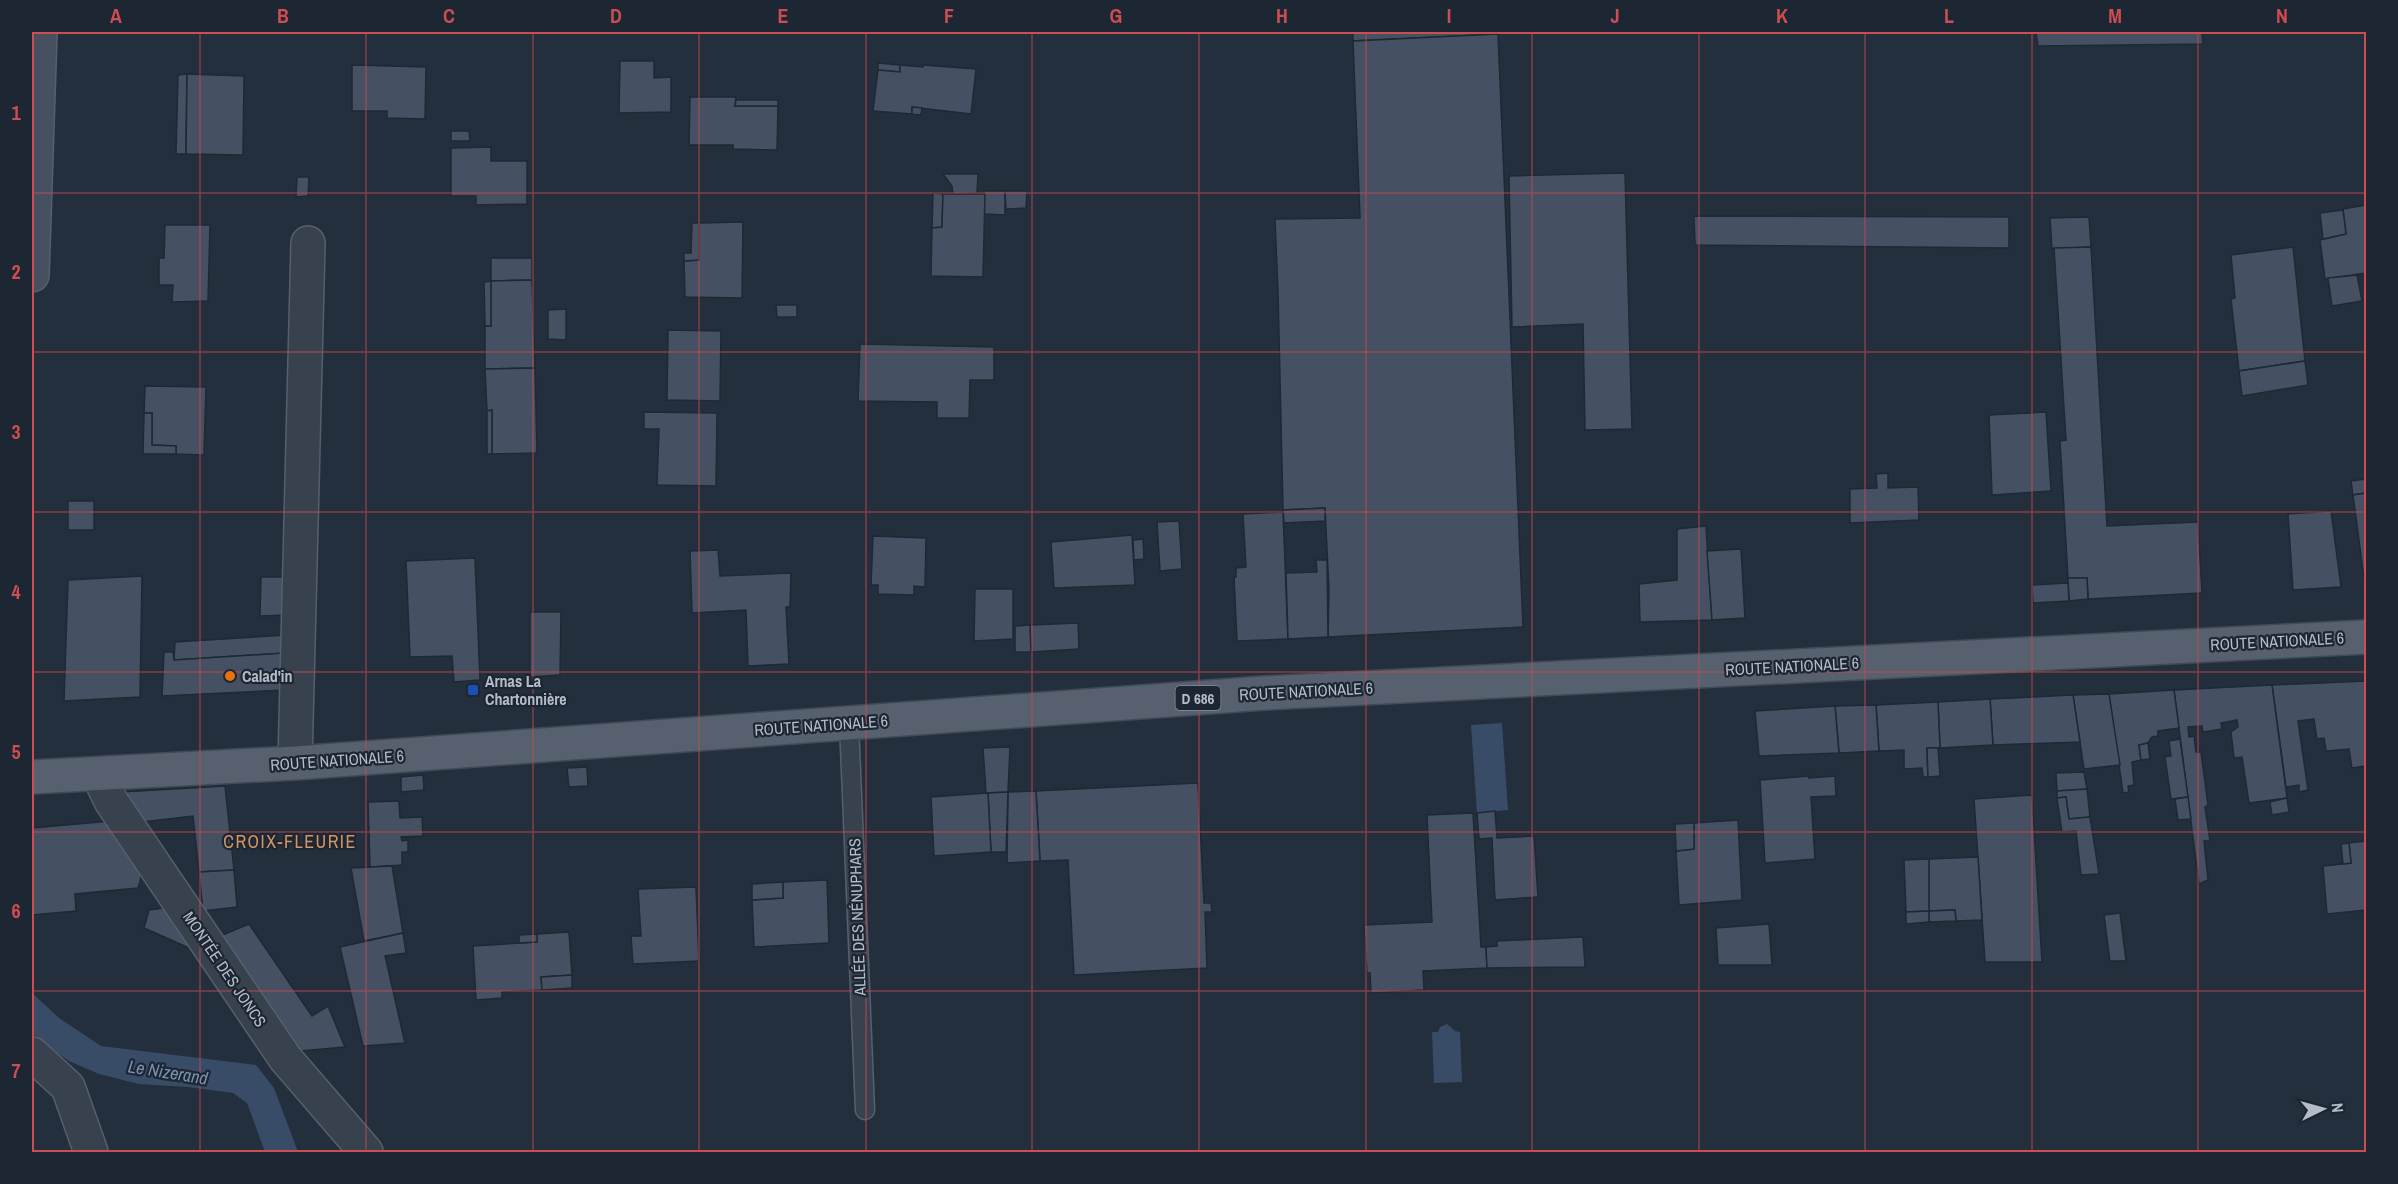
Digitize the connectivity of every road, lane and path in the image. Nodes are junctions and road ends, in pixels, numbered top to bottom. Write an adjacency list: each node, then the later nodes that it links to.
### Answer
1 (40, 32): 3 (street)
2 (308, 243): 6 (street)
3 (32, 275)
4 (2367, 637): 5 (main road, ROUTE NATIONALE 6 / D 686)
5 (849, 723): 6 (main road, ROUTE NATIONALE 6 / D 686); 10 (lane, ALLÉE DES NÉNUPHARS)
6 (295, 763): 7 (main road, ROUTE NATIONALE 6 / D 686)
7 (98, 774): 8 (main road, ROUTE NATIONALE 6 / D 686); 12 (street, MONTÉE DES JONCS)
8 (32, 777)
9 (32, 1054): 11 (street)
10 (865, 1110)
11 (91, 1152)
12 (366, 1152)

